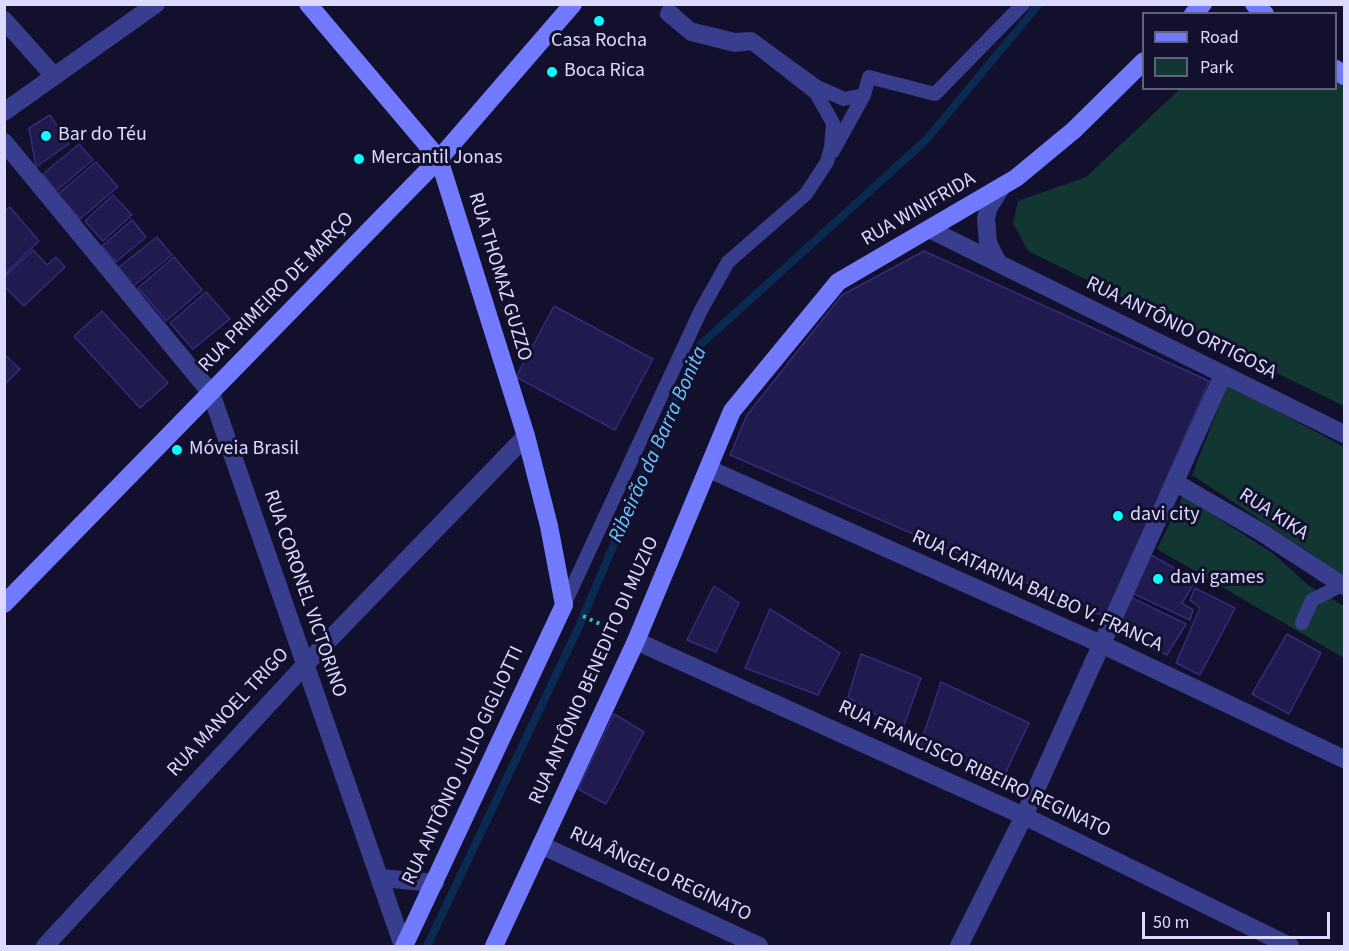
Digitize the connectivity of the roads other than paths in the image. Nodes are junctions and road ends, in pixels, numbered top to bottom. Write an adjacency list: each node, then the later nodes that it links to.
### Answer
1 (156, 4): 7 (street)
2 (308, 4): 11 (street, RUA THOMAZ GUZZO)
3 (573, 4): 11 (street, RUA PRIMEIRO DE MARÇO)
4 (1023, 4): 8 (lane)
5 (4, 20): 7 (street)
6 (1142, 62): 13 (street, RUA WINIFRIDA)
7 (54, 76): 9 (street)
8 (864, 95): 12 (lane); 12 (lane)
9 (4, 111)
10 (4, 142): 17 (street, RUA CORONEL VICTORINO)
11 (439, 159): 17 (street, RUA PRIMEIRO DE MARÇO); 20 (street, RUA THOMAZ GUZZO)
12 (827, 162): 25 (lane)
13 (1000, 188): 14 (street, RUA WINIFRIDA); 15 (street)
14 (931, 230): 15 (street, RUA ANTÔNIO ORTIGOSA); 18 (street, RUA WINIFRIDA)
15 (998, 263): 16 (street, RUA ANTÔNIO ORTIGOSA)
16 (1223, 375): 19 (street, RUA ANTÔNIO ORTIGOSA); 22 (street)
17 (211, 393): 24 (street, RUA PRIMEIRO DE MARÇO); 29 (street, RUA CORONEL VICTORINO)
18 (732, 411): 21 (street, RUA ANTÔNIO BENEDITO DI MUZIO)
19 (1344, 434)
20 (526, 436): 25 (street, RUA THOMAZ GUZZO); 29 (street, RUA MANOEL TRIGO)
21 (709, 469): 27 (street, RUA ANTÔNIO BENEDITO DI MUZIO); 28 (street, RUA CATARINA BALBO V. FRANCA)
22 (1176, 483): 23 (street, RUA KIKA); 28 (street)
23 (1343, 586): 26 (lane)
24 (4, 604)
25 (571, 609): 34 (street, RUA ANTÔNIO JULIO GIGLIOTTI)
26 (1302, 623)
27 (636, 641): 31 (street, RUA FRANCISCO RIBEIRO REGINATO); 32 (street, RUA ANTÔNIO BENEDITO DI MUZIO)
28 (1101, 644): 30 (street, RUA CATARINA BALBO V. FRANCA); 31 (street)
29 (304, 666): 33 (street, RUA CORONEL VICTORINO); 35 (street, RUA MANOEL TRIGO)
30 (1344, 759)
31 (1024, 816): 40 (street); 41 (street, RUA FRANCISCO RIBEIRO REGINATO)
32 (541, 845): 38 (street, RUA ANTÔNIO BENEDITO DI MUZIO); 39 (street, RUA ÂNGELO REGINATO)
33 (381, 879): 34 (street); 37 (street, RUA CORONEL VICTORINO)
34 (435, 883): 37 (street, RUA ANTÔNIO JULIO GIGLIOTTI)
35 (61, 939): 36 (street, RUA MANOEL TRIGO)
36 (45, 946)
37 (403, 946)
38 (494, 946)
39 (759, 946)
40 (959, 946)
41 (1290, 946)

